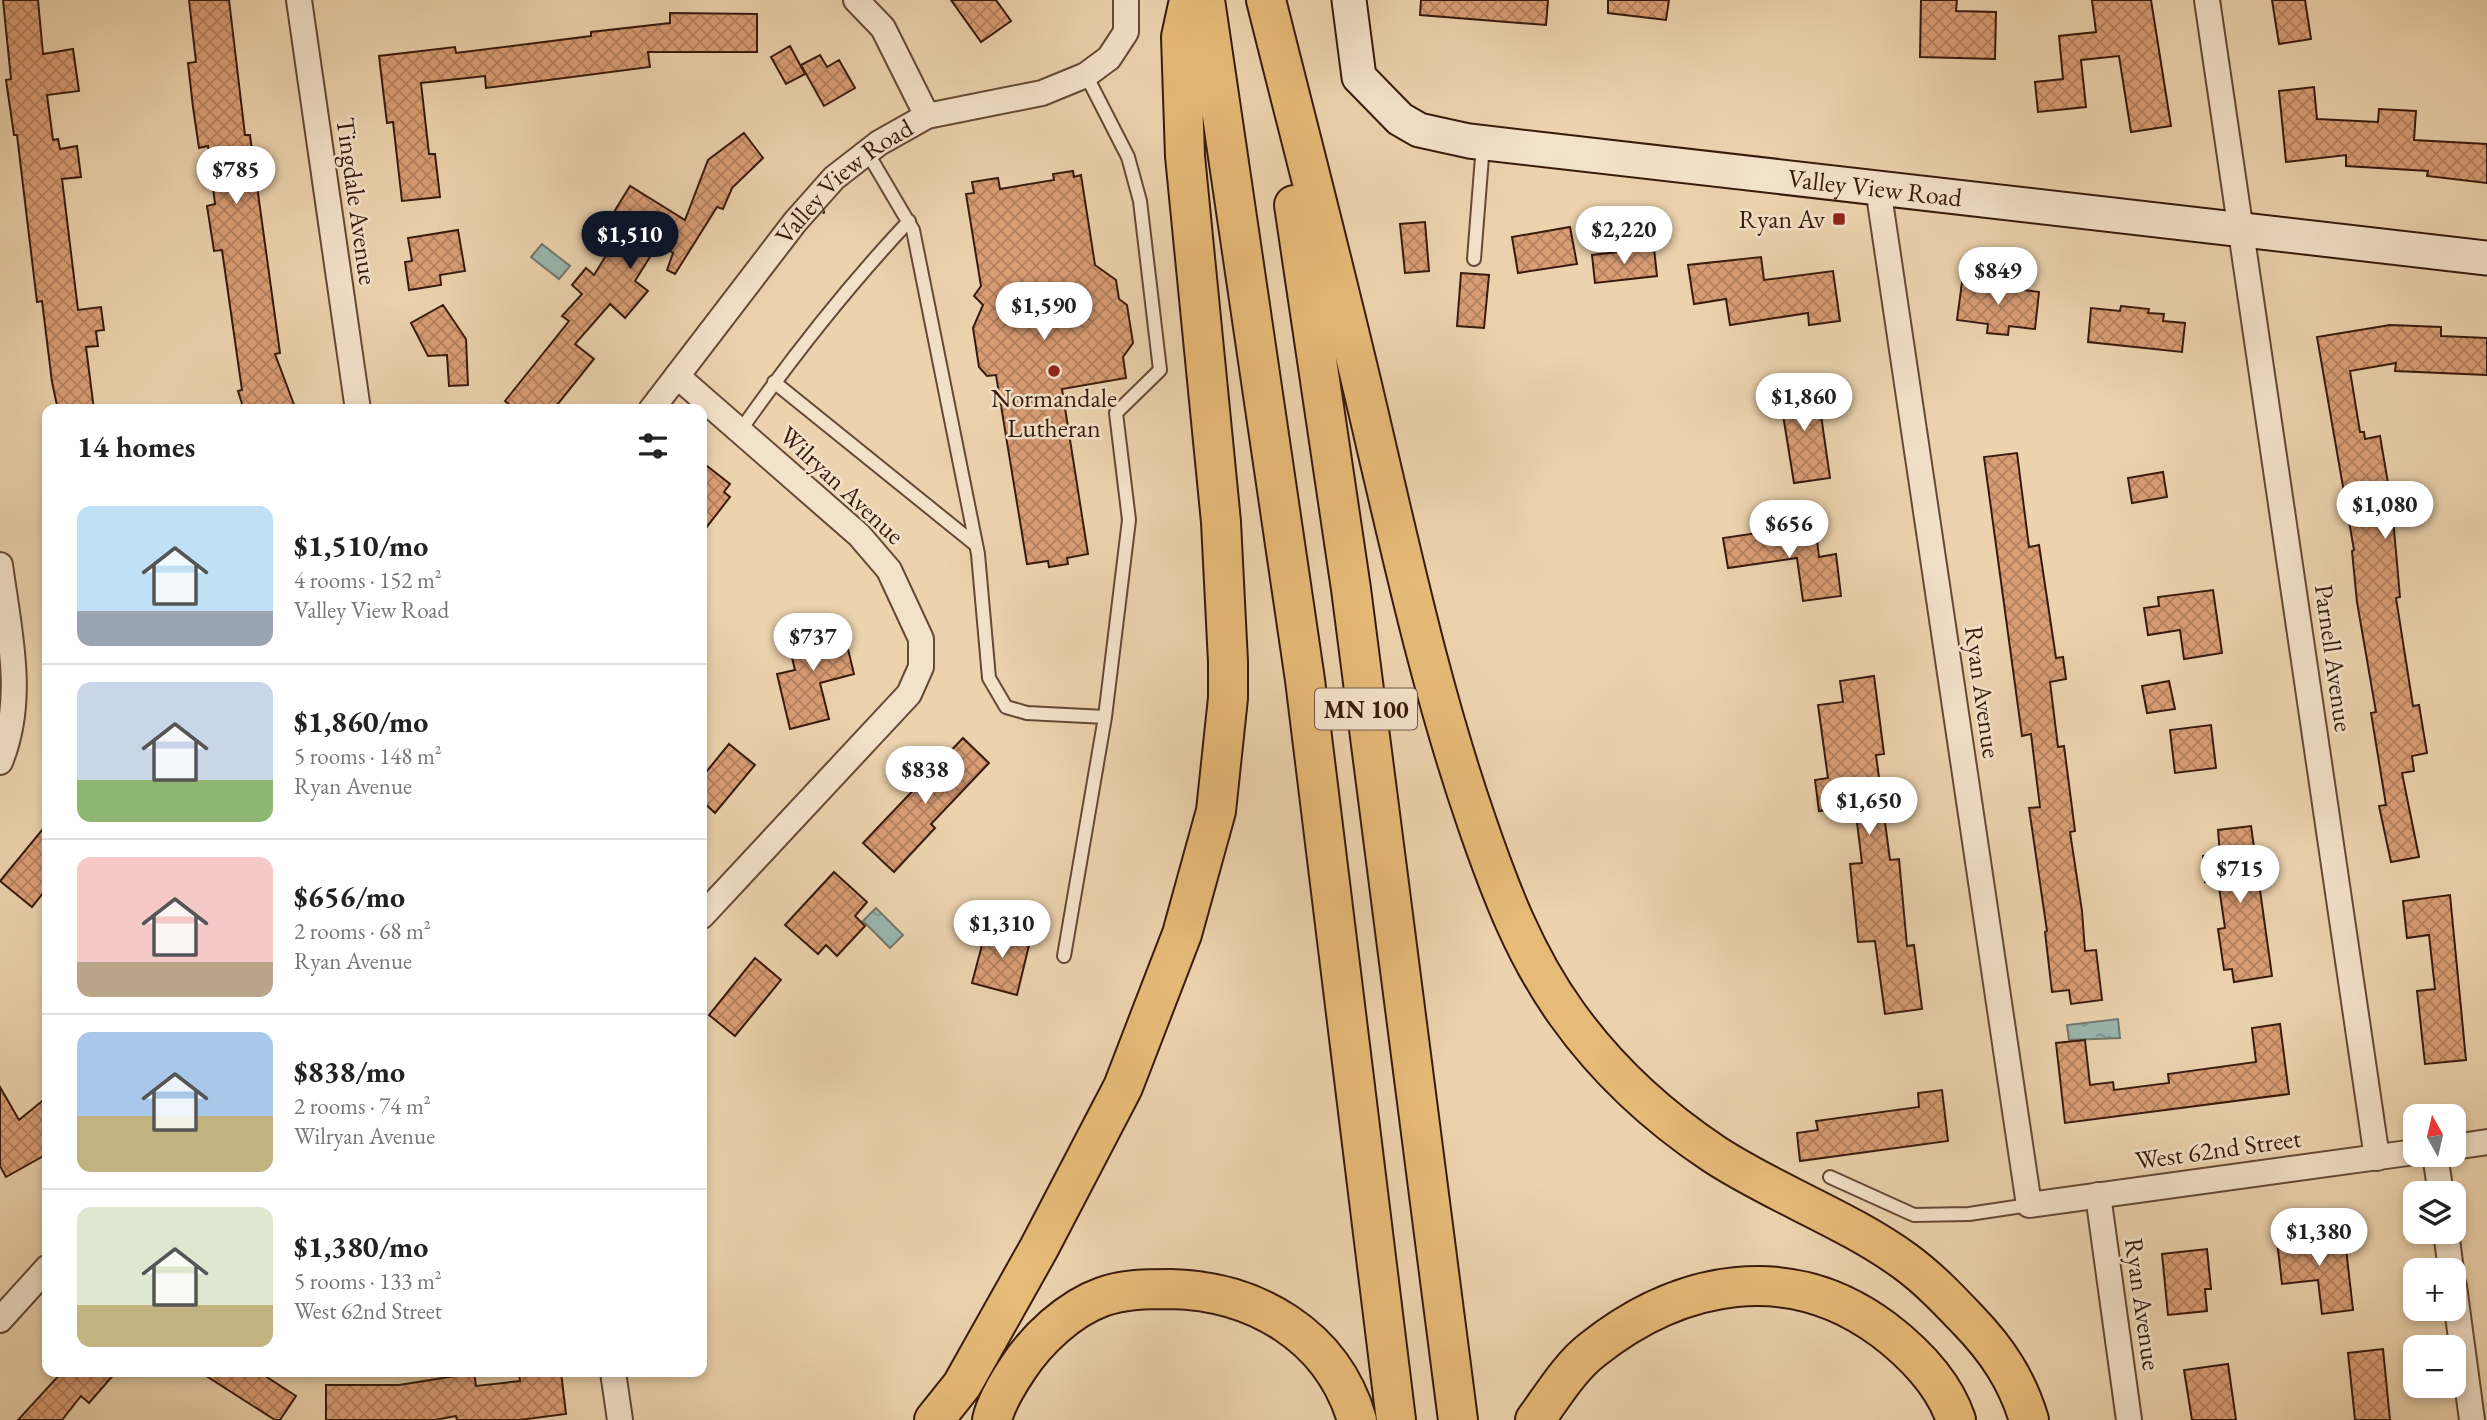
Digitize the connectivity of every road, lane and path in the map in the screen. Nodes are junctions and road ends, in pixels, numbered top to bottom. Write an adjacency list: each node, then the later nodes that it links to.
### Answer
1 (299, 0): 20 (street, Tingdale Avenue)
2 (856, 0): 10 (street)
3 (1126, 0): 9 (street, Valley View Road)
4 (1189, 0): 41 (highway)
5 (1205, 0): 44 (highway, MN 100)
6 (1265, 0): 45 (highway, MN 100); 48 (highway)
7 (1349, 0): 11 (street, Valley View Road)
8 (2207, 0): 15 (street, Parnell Avenue)
9 (1086, 75): 10 (street, Valley View Road); 25 (lane)
10 (927, 116): 12 (street, Valley View Road)
11 (1483, 144): 13 (street, Valley View Road); 17 (lane)
12 (867, 152): 14 (lane); 18 (street, Valley View Road)
13 (1878, 188): 15 (street, Valley View Road); 35 (street, Ryan Avenue)
14 (909, 221): 19 (lane); 23 (lane)
15 (2241, 229): 16 (street, Valley View Road); 32 (street, Parnell Avenue)
16 (2487, 258)
17 (1474, 259)
18 (677, 376): 21 (street, Valley View Road); 22 (street, Wilryan Avenue)
19 (774, 382): 22 (lane); 23 (lane)
20 (357, 404)
21 (656, 404)
22 (740, 431): 27 (street, Wilryan Avenue)
23 (976, 545): 25 (lane)
24 (0, 565): 26 (street)
25 (1105, 718): 28 (lane)
26 (0, 762)
27 (707, 911)
28 (1064, 956)
29 (2487, 1142): 30 (street)
30 (2466, 1145)
31 (2403, 1154): 32 (street, West 62nd Street)
32 (2377, 1158): 34 (street, West 62nd Street)
33 (1830, 1177): 35 (lane)
34 (2098, 1195): 35 (street, West 62nd Street); 49 (street, Ryan Avenue)
35 (2029, 1205)
36 (42, 1274): 37 (street)
37 (0, 1320)
38 (2459, 1321): 50 (street)
39 (614, 1377): 40 (street)
40 (620, 1420)
41 (934, 1420)
42 (992, 1420): 43 (highway)
43 (1357, 1420)
44 (1396, 1420)
45 (1458, 1420)
46 (1535, 1420): 47 (highway)
47 (1956, 1420)
48 (2029, 1420)
49 (2129, 1420)
50 (2472, 1420)

